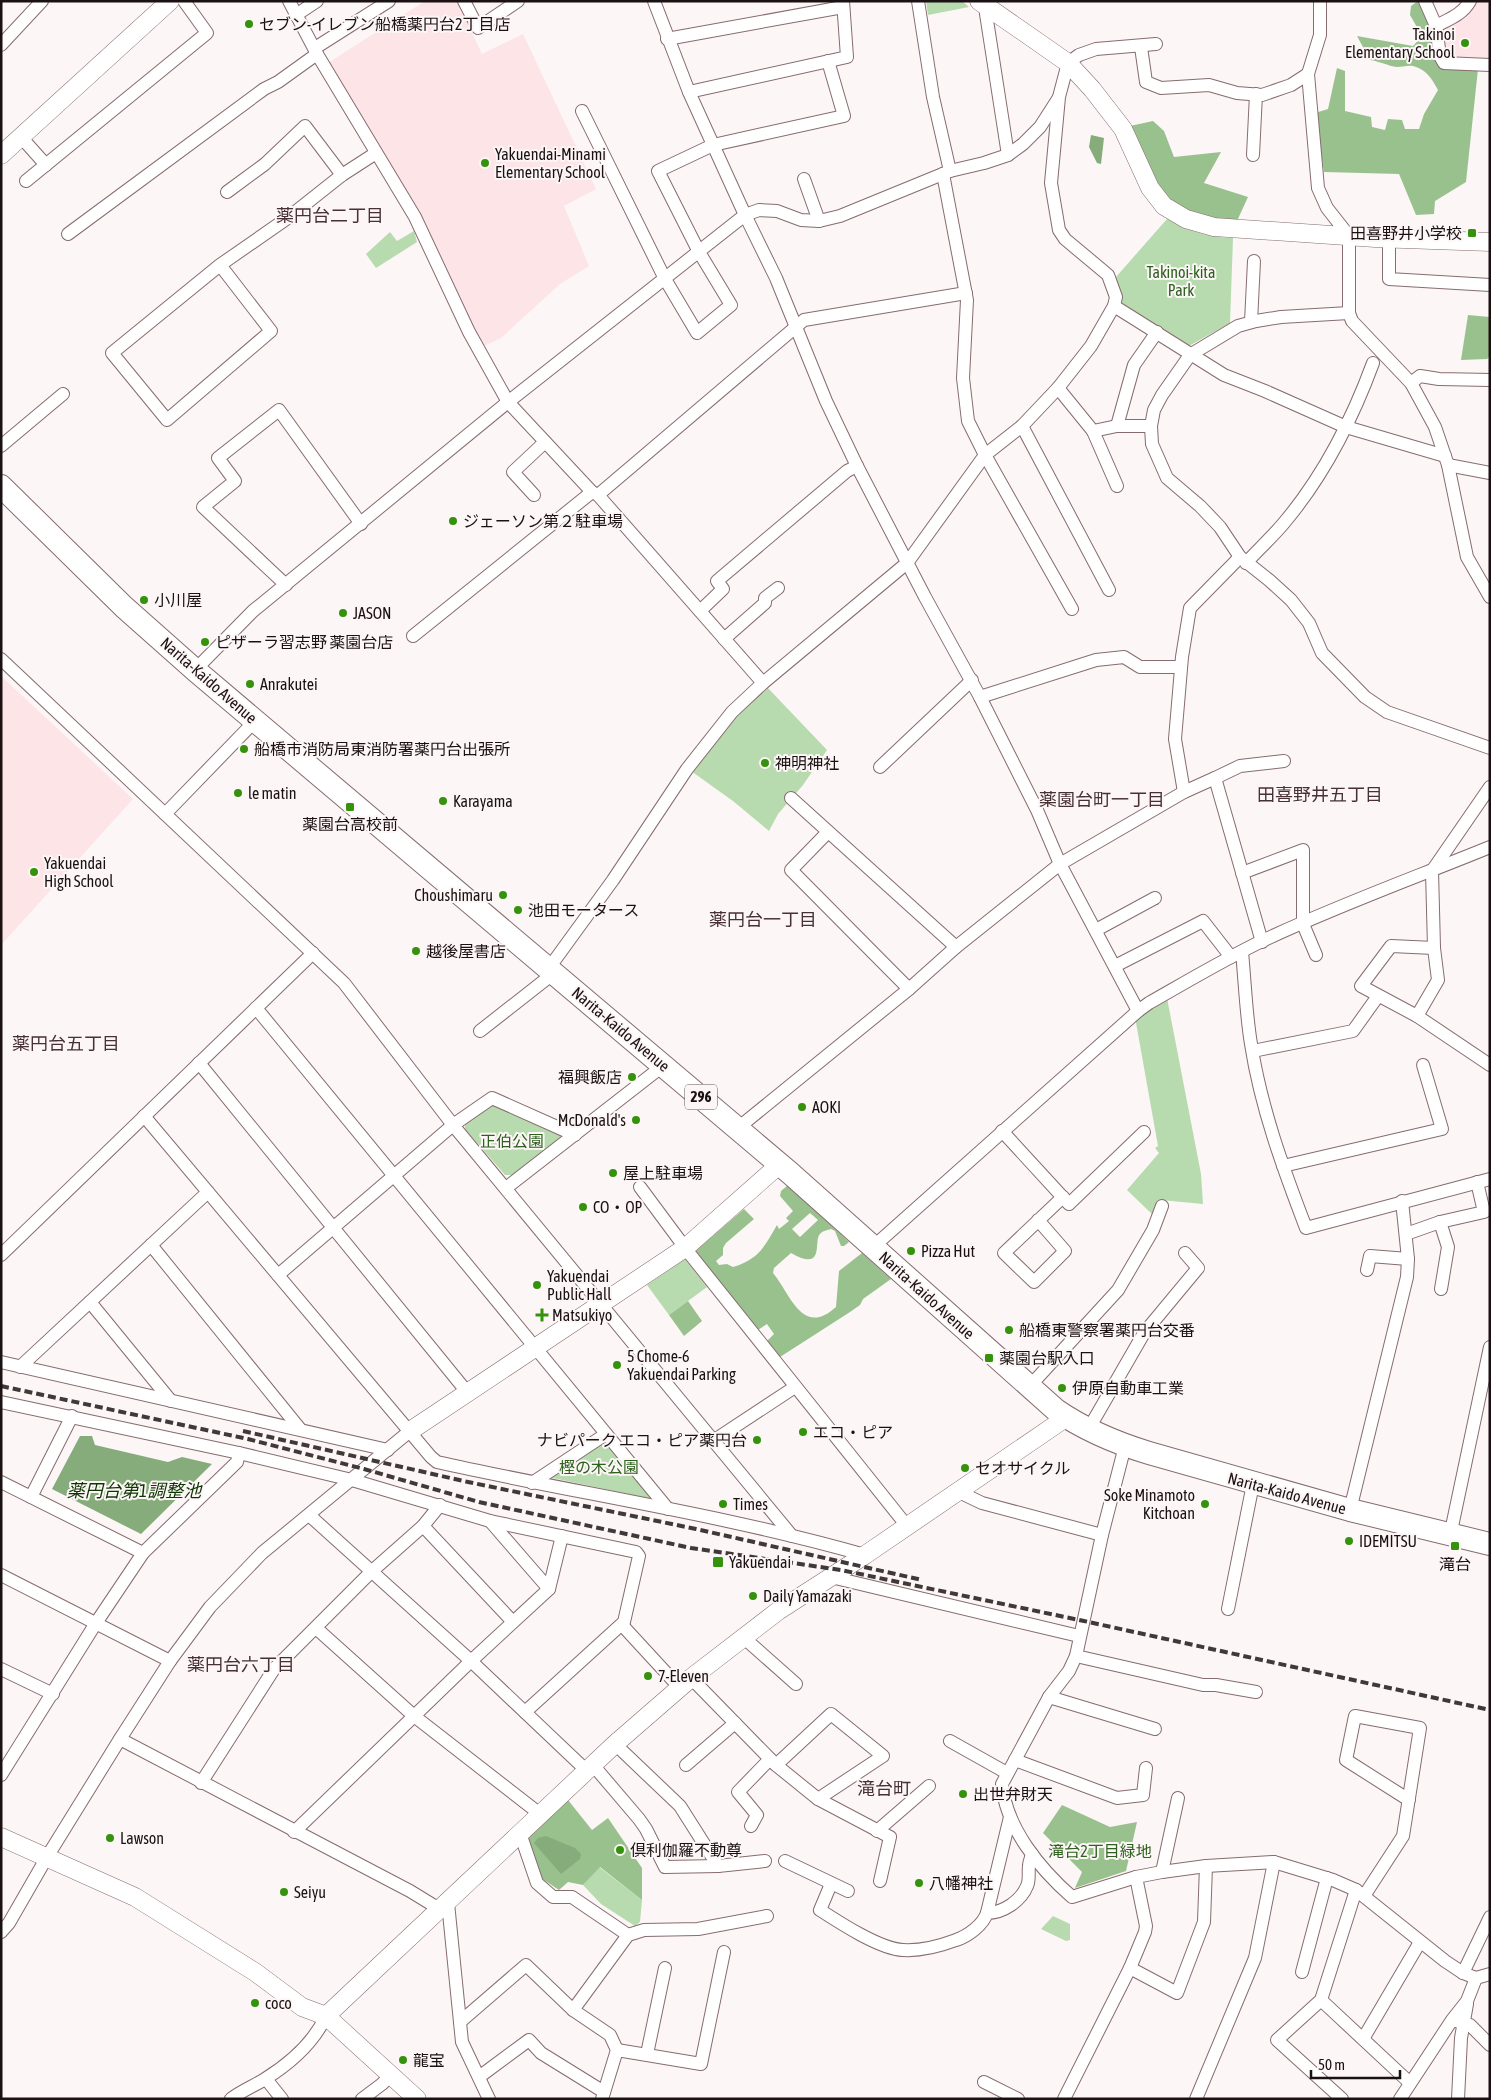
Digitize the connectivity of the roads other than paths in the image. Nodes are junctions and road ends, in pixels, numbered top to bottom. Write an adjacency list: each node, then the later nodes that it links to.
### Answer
1 (42, 1): 20 (street)
2 (170, 1): 31 (street)
3 (184, 1): 37 (street)
4 (288, 1): 16 (street)
5 (318, 1): 16 (street)
6 (389, 1): 22 (street)
7 (464, 1): 8 (street)
8 (518, 1)
9 (654, 1): 18 (street)
10 (918, 1): 38 (street)
11 (1320, 1): 26 (street)
12 (1425, 1): 17 (street)
13 (1470, 1): 17 (street)
14 (982, 2): 24 (street); 35 (street)
15 (843, 4): 18 (street); 23 (street)
16 (296, 15): 22 (street)
17 (1436, 26): 25 (street)
18 (667, 39): 27 (street)
19 (1156, 44): 21 (street)
20 (1, 45)
21 (1141, 47): 24 (street); 28 (street)
22 (316, 51): 33 (street); 45 (street)
23 (828, 61): 27 (street); 32 (street)
24 (1068, 63): 29 (street); 46 (street)
25 (1490, 65)
26 (1308, 74): 28 (street); 46 (street)
27 (689, 92): 32 (street)
28 (1256, 94): 36 (street)
29 (1059, 97): 35 (street); 55 (street)
30 (582, 111): 52 (street)
31 (21, 137): 34 (street); 37 (street)
32 (713, 145): 43 (street); 49 (street)
33 (376, 153): 39 (street); 66 (street)
34 (1, 155)
35 (1008, 155): 38 (street)
36 (1253, 155)
37 (46, 165): 41 (street)
38 (946, 173): 44 (street); 54 (street)
39 (342, 175): 42 (street); 51 (street)
40 (804, 179): 44 (street)
41 (26, 181)
42 (227, 192)
43 (745, 215): 44 (street); 49 (street); 58 (street)
44 (819, 221)
45 (68, 234)
46 (1349, 236): 47 (street); 56 (street)
47 (1389, 239): 48 (street); 53 (street)
48 (1490, 242)
49 (699, 252): 52 (street); 52 (street)
50 (1254, 261): 57 (street)
51 (220, 265): 51 (street)
52 (665, 279): 66 (street)
53 (1490, 285)
54 (966, 293): 58 (street); 74 (street)
55 (1114, 306): 59 (street); 64 (street)
56 (1349, 313): 57 (street); 63 (street)
57 (1251, 322): 60 (street)
58 (795, 327): 76 (street); 80 (street)
59 (1157, 332): 60 (street); 68 (street)
60 (1190, 355): 69 (street); 70 (street)
61 (1372, 362): 70 (street)
62 (1490, 380): 63 (street)
63 (1411, 383): 75 (street)
64 (1058, 388): 67 (street); 71 (street)
65 (62, 394): 73 (street)
66 (508, 402): 72 (street); 82 (street)
67 (1022, 426): 74 (street); 87 (street)
68 (1117, 426): 69 (street); 71 (street)
69 (1151, 426): 83 (street)
70 (1346, 427): 75 (street); 83 (street)
71 (1093, 432): 79 (street)
72 (545, 442): 80 (street); 81 (street)
73 (1, 446)
74 (984, 455): 84 (street); 89 (street)
75 (1447, 461): 77 (street); 88 (street)
76 (857, 466): 84 (street); 90 (street)
77 (1490, 473)
78 (1, 486): 95 (highway, Narita-Kaido Avenue / 296)
79 (1118, 486)
80 (595, 494): 90 (street); 91 (street)
81 (534, 495)
82 (362, 524): 85 (street); 85 (street)
83 (1243, 560): 94 (street); 100 (street)
84 (907, 563): 96 (street); 97 (street)
85 (286, 585): 95 (street)
86 (778, 588): 92 (street)
87 (1109, 590)
88 (1490, 597)
89 (1072, 609)
90 (700, 611): 92 (street)
91 (413, 636)
92 (724, 639): 97 (street)
93 (1, 659): 107 (street)
94 (1181, 667): 98 (street); 105 (street)
95 (195, 670): 99 (highway, Narita-Kaido Avenue / 296)
96 (972, 680): 98 (street); 102 (street)
97 (763, 683): 123 (street)
98 (980, 697): 110 (street)
99 (256, 721): 107 (street); 123 (highway, Narita-Kaido Avenue / 296)
100 (1490, 748)
101 (1284, 762): 103 (street)
102 (880, 767)
103 (1215, 778): 105 (street); 112 (street)
104 (1490, 787): 111 (street)
105 (1184, 792): 110 (street)
106 (791, 798): 108 (street)
107 (165, 814): 119 (street)
108 (828, 832): 117 (street); 124 (street)
109 (1490, 847): 111 (street)
110 (1060, 864): 115 (street); 117 (street)
111 (1432, 871): 114 (street); 118 (street)
112 (1242, 873): 114 (street); 116 (street)
113 (1155, 898): 115 (street)
114 (1303, 924): 116 (street); 121 (street)
115 (1096, 930): 122 (street)
116 (1262, 942): 120 (street)
117 (956, 947): 124 (street)
118 (1434, 948): 125 (street); 128 (street)
119 (313, 953): 126 (street); 136 (street)
120 (1236, 955): 122 (street); 127 (street); 130 (street)
121 (1316, 955)
122 (1114, 966): 127 (street)
123 (551, 971): 129 (street); 132 (highway, Narita-Kaido Avenue / 296)
124 (909, 989): 137 (street)
125 (1378, 996): 128 (street); 130 (street)
126 (256, 1008): 131 (street); 143 (street)
127 (1138, 1011): 138 (street)
128 (1417, 1016): 134 (street)
129 (480, 1031)
130 (1253, 1051): 142 (street)
131 (199, 1063): 135 (street); 153 (street)
132 (664, 1065): 137 (highway, Narita-Kaido Avenue / 296); 140 (street)
133 (1424, 1065): 142 (street)
134 (1490, 1065)
135 (144, 1116): 147 (street); 159 (street)
136 (453, 1125): 140 (street); 143 (street); 146 (street)
137 (738, 1128): 141 (highway, Narita-Kaido Avenue / 296)
138 (1002, 1131): 148 (street); 156 (street)
139 (1144, 1132): 148 (street)
140 (575, 1135): 146 (street)
141 (780, 1164): 156 (highway, Narita-Kaido Avenue / 296); 157 (street)
142 (1283, 1166): 149 (street)
143 (394, 1176): 153 (street); 167 (street)
144 (1483, 1180): 149 (street); 152 (street)
145 (640, 1187): 157 (street)
146 (506, 1188): 165 (street)
147 (208, 1192): 155 (street); 162 (street)
148 (1063, 1197): 151 (street)
149 (1402, 1201): 154 (street)
150 (1162, 1206): 171 (street)
151 (1038, 1220): 151 (street)
152 (1440, 1222): 154 (street); 163 (street)
153 (333, 1228): 162 (street); 172 (street)
154 (1406, 1234): 160 (street)
155 (151, 1245): 164 (street); 177 (street)
156 (874, 1246): 171 (highway, Narita-Kaido Avenue / 296)
157 (685, 1248): 165 (street); 170 (street)
158 (1185, 1253): 178 (street)
159 (1, 1255)
160 (1408, 1259): 161 (street); 193 (street)
161 (1368, 1270)
162 (278, 1275): 179 (street)
163 (1441, 1289)
164 (90, 1302): 169 (street); 173 (street)
165 (600, 1304): 167 (street); 181 (street)
166 (1490, 1347): 201 (street)
167 (536, 1348): 172 (street); 180 (street)
168 (1, 1362): 169 (street)
169 (20, 1367): 173 (street)
170 (796, 1387): 181 (street); 197 (street)
171 (1029, 1387): 176 (highway, Narita-Kaido Avenue / 296)
172 (467, 1392): 179 (street)
173 (171, 1401): 177 (street)
174 (1, 1402): 175 (street)
175 (72, 1416): 184 (street); 190 (street)
176 (1067, 1417): 178 (highway, Narita-Kaido Avenue / 296); 189 (street)
177 (300, 1429): 183 (street)
178 (1088, 1430): 182 (highway, Narita-Kaido Avenue / 296)
179 (410, 1431): 183 (street); 187 (street)
180 (606, 1434): 187 (street); 192 (street)
181 (713, 1442): 200 (street)
182 (1125, 1446): 188 (highway, Narita-Kaido Avenue / 296); 198 (street)
183 (388, 1450): 185 (street)
184 (239, 1453): 185 (street); 203 (street)
185 (352, 1480): 191 (street); 194 (street)
186 (1, 1482): 190 (street)
187 (532, 1483): 192 (street)
188 (1253, 1484): 193 (highway, Narita-Kaido Avenue / 296); 209 (street)
189 (959, 1492): 197 (street); 198 (street)
190 (31, 1497): 203 (street)
191 (440, 1505): 195 (street); 196 (street)
192 (668, 1509): 200 (street)
193 (1350, 1510): 201 (highway, Narita-Kaido Avenue / 296)
194 (309, 1515): 205 (street); 217 (street)
195 (490, 1521): 199 (street); 208 (street)
196 (423, 1526): 205 (street); 210 (street)
197 (907, 1526): 204 (street)
198 (1102, 1535): 214 (street)
199 (562, 1536): 208 (street); 212 (street)
200 (792, 1536): 204 (street)
201 (1450, 1536): 202 (highway, Narita-Kaido Avenue / 296)
202 (1490, 1544)
203 (143, 1553): 211 (street)
204 (865, 1554): 207 (street)
205 (371, 1572): 213 (street); 218 (street)
206 (1, 1575): 211 (street)
207 (831, 1577): 214 (street); 215 (street)
208 (549, 1589): 210 (street)
209 (1228, 1609)
210 (514, 1622): 218 (street)
211 (96, 1624): 217 (street); 223 (street)
212 (622, 1625): 220 (street); 225 (street)
213 (316, 1628): 226 (street); 240 (street)
214 (1080, 1636): 216 (street)
215 (743, 1637): 220 (street); 221 (street)
216 (1076, 1656): 222 (street); 224 (street)
217 (170, 1661): 229 (street)
218 (471, 1661): 225 (street); 226 (street)
219 (1, 1669): 223 (street)
220 (685, 1683): 227 (street); 231 (street)
221 (796, 1684)
222 (1256, 1692)
223 (52, 1694): 232 (street)
224 (1049, 1697): 228 (street); 233 (street)
225 (525, 1712): 236 (street)
226 (414, 1716): 245 (street); 249 (street)
227 (735, 1724): 234 (street); 235 (street)
228 (1155, 1729)
229 (120, 1740): 240 (street); 253 (street)
230 (950, 1741): 238 (street)
231 (615, 1744): 236 (street); 257 (street)
232 (7, 1756): 239 (street)
233 (1015, 1760): 237 (street); 238 (street)
234 (773, 1762): 243 (street); 243 (street); 247 (street)
235 (686, 1765)
236 (590, 1768): 245 (street); 257 (street)
237 (1146, 1768)
238 (1008, 1773): 246 (street)
239 (1, 1775)
240 (201, 1783): 249 (street)
241 (929, 1786): 248 (street)
242 (1178, 1798): 259 (street)
243 (818, 1799): 248 (street)
244 (1409, 1800): 244 (street); 265 (street)
245 (540, 1814): 250 (street)
246 (1010, 1817): 252 (street); 267 (street)
247 (751, 1826)
248 (877, 1831): 262 (street)
249 (294, 1832): 266 (street)
250 (518, 1834): 266 (street); 271 (street)
251 (1, 1837): 253 (street)
252 (1032, 1854): 260 (street); 267 (street)
253 (47, 1857): 270 (street); 282 (street)
254 (765, 1861): 257 (street)
255 (785, 1861): 263 (street)
256 (1274, 1862): 258 (street); 261 (street); 302 (street)
257 (718, 1866)
258 (1206, 1866): 259 (street); 275 (street)
259 (1162, 1872): 260 (street)
260 (1136, 1877): 275 (street)
261 (1327, 1878): 265 (street); 276 (street)
262 (880, 1881)
263 (831, 1884): 264 (street); 267 (street)
264 (848, 1891)
265 (1360, 1894): 272 (street); 280 (street)
266 (444, 1906): 282 (street); 283 (street)
267 (987, 1913)
268 (768, 1916): 271 (street)
269 (1490, 1917): 277 (street)
270 (1, 1932)
271 (628, 1935): 281 (street)
272 (1420, 1942): 277 (street); 285 (street)
273 (724, 1952): 288 (street)
274 (666, 1968): 288 (street)
275 (1130, 1968): 301 (street)
276 (1302, 1972)
277 (1462, 1973): 279 (street)
278 (1490, 1974): 279 (street)
279 (1476, 1978): 284 (street)
280 (1321, 2000): 285 (street); 303 (street)
281 (573, 2010): 283 (street); 287 (street)
282 (326, 2016): 289 (street); 291 (street)
283 (460, 2022): 290 (street)
284 (1457, 2022): 286 (street); 293 (street); 305 (street)
285 (1363, 2039): 293 (street)
286 (1490, 2045)
287 (617, 2050): 288 (street); 294 (street)
288 (647, 2054)
289 (392, 2074): 297 (street); 298 (street)
290 (479, 2077): 294 (street); 299 (street)
291 (266, 2079): 295 (street); 296 (street)
292 (984, 2082): 300 (street)
293 (1410, 2083): 304 (street)
294 (603, 2095)
295 (229, 2098)
296 (282, 2099)
297 (362, 2099)
298 (418, 2099)
299 (489, 2099)
300 (1018, 2099)
301 (1064, 2099)
302 (1196, 2099)
303 (1342, 2099)
304 (1400, 2099)
305 (1458, 2099)

